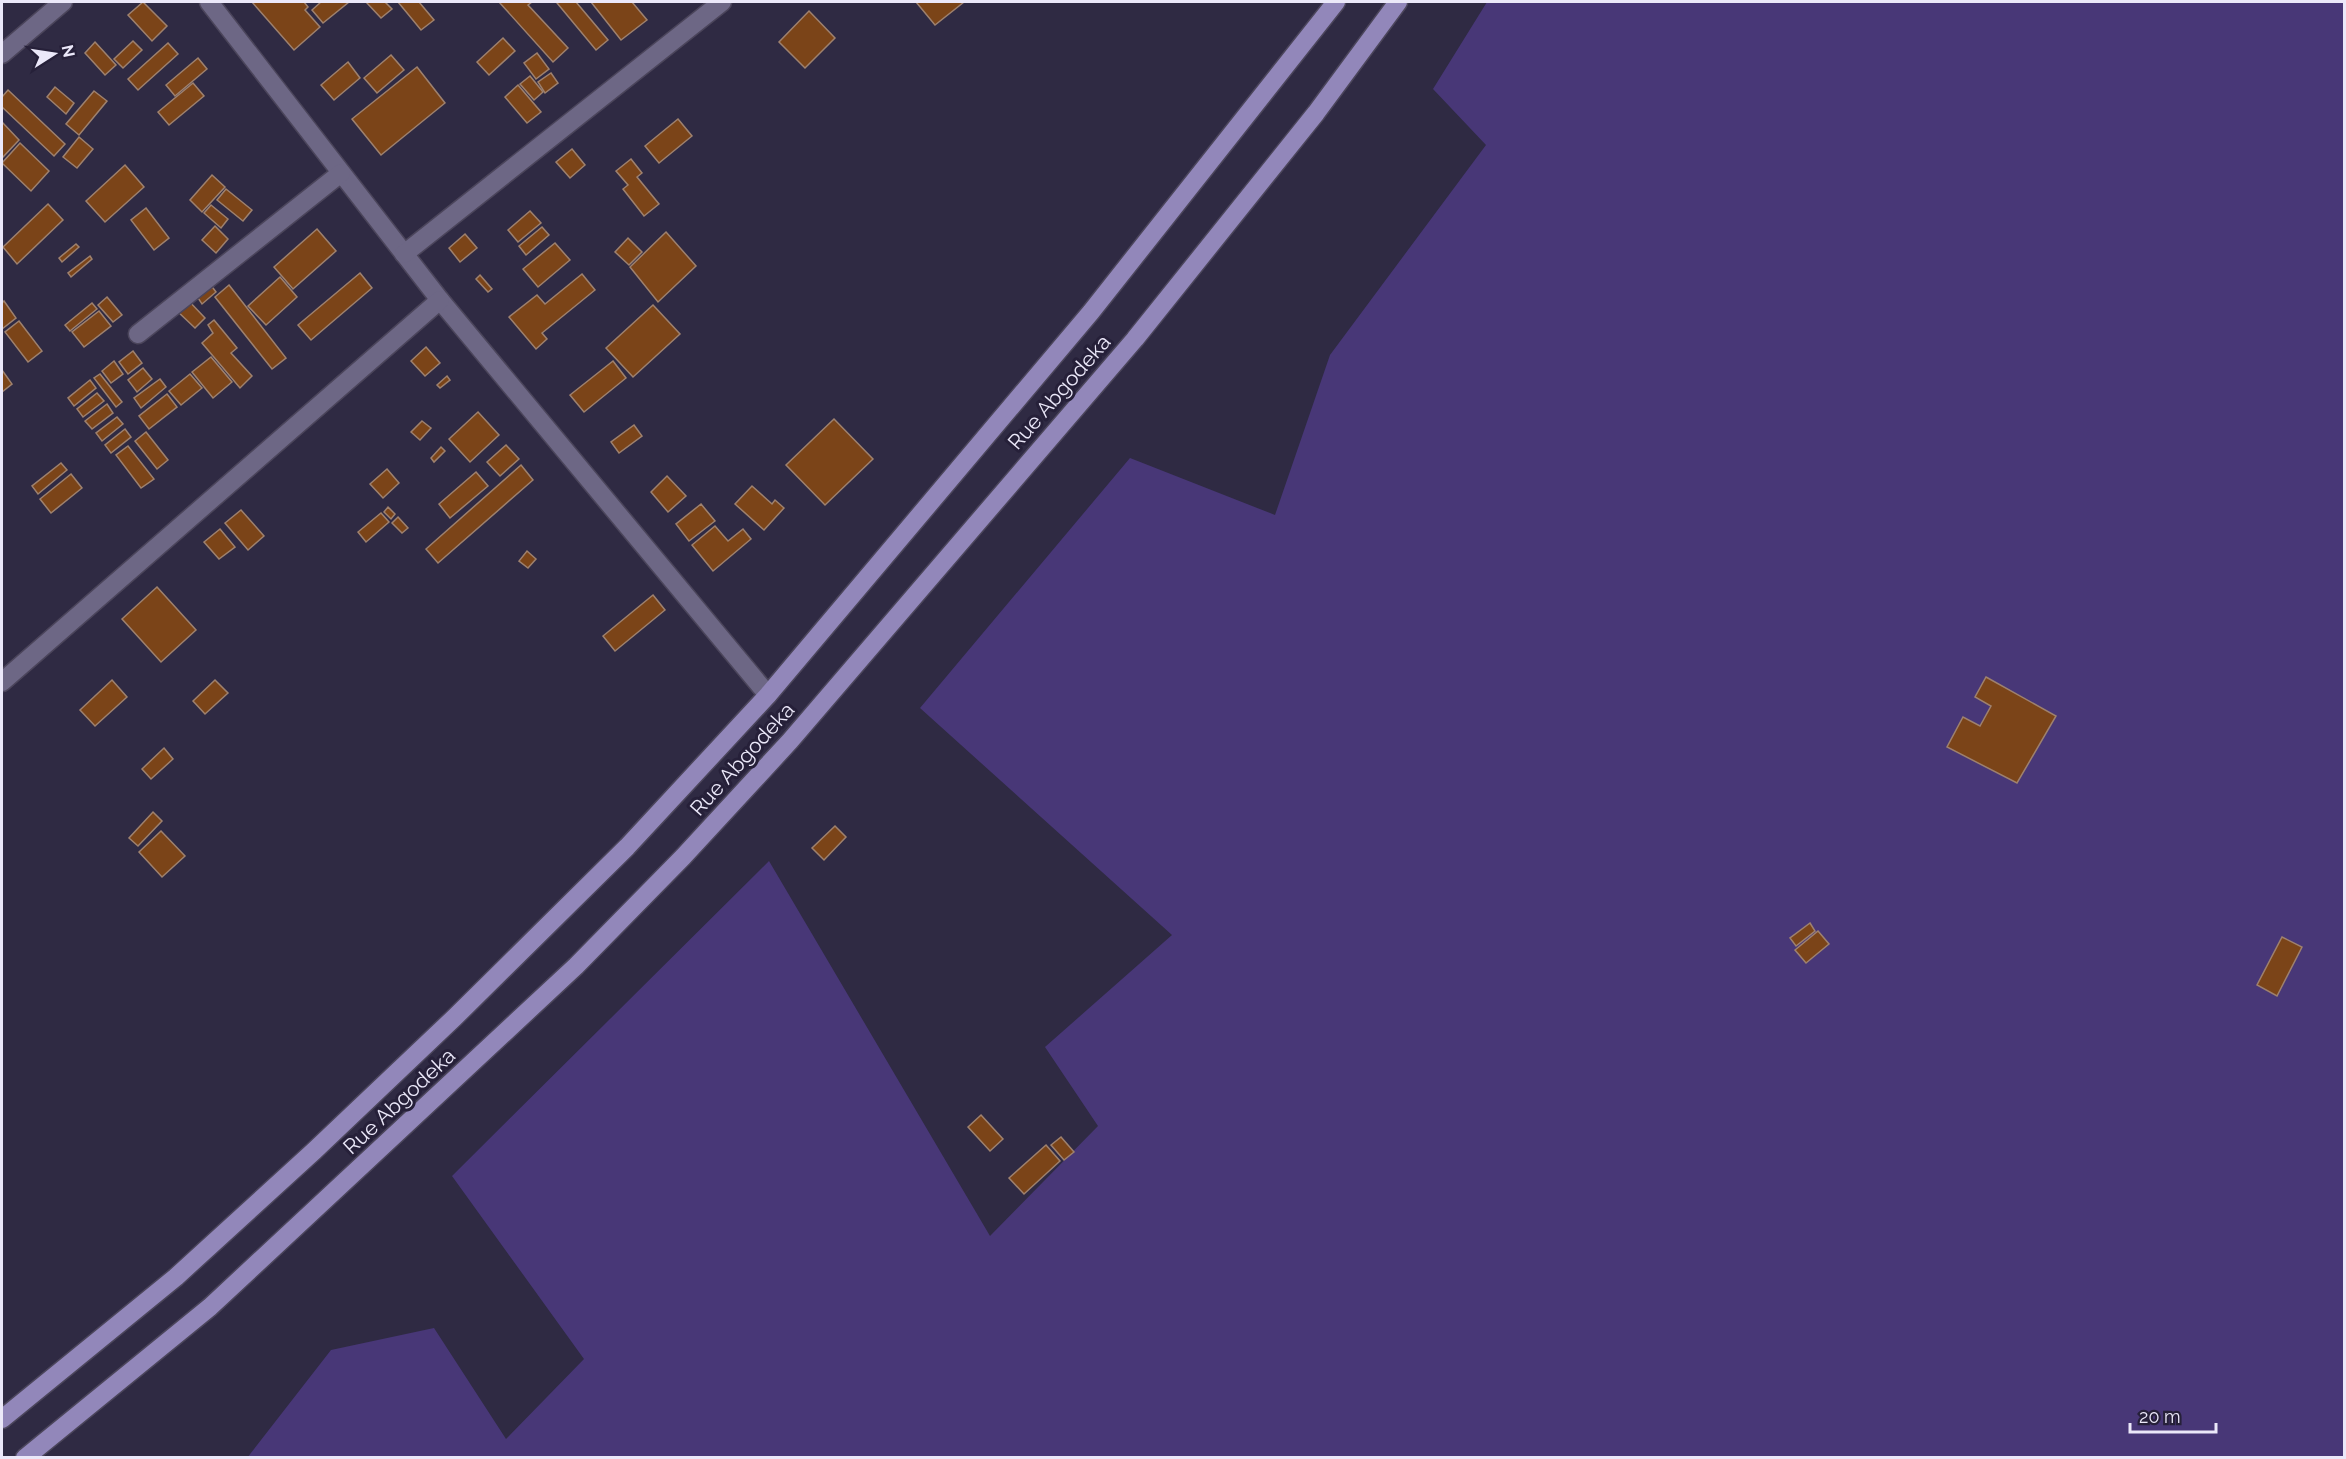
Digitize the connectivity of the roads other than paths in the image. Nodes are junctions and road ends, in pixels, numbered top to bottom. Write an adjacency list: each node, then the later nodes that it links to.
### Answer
1 (63, 2): 6 (street)
2 (209, 2): 7 (street)
3 (722, 2): 8 (street)
4 (1336, 2): 12 (main road, Rue Abgodeka)
5 (1398, 2): 14 (main road, Rue Abgodeka)
6 (2, 54)
7 (341, 173): 8 (street); 10 (street)
8 (404, 254): 9 (street)
9 (440, 300): 11 (street); 12 (street)
10 (138, 334)
11 (2, 682)
12 (768, 695): 13 (main road, Rue Abgodeka)
13 (2, 1419)
14 (25, 1458)

